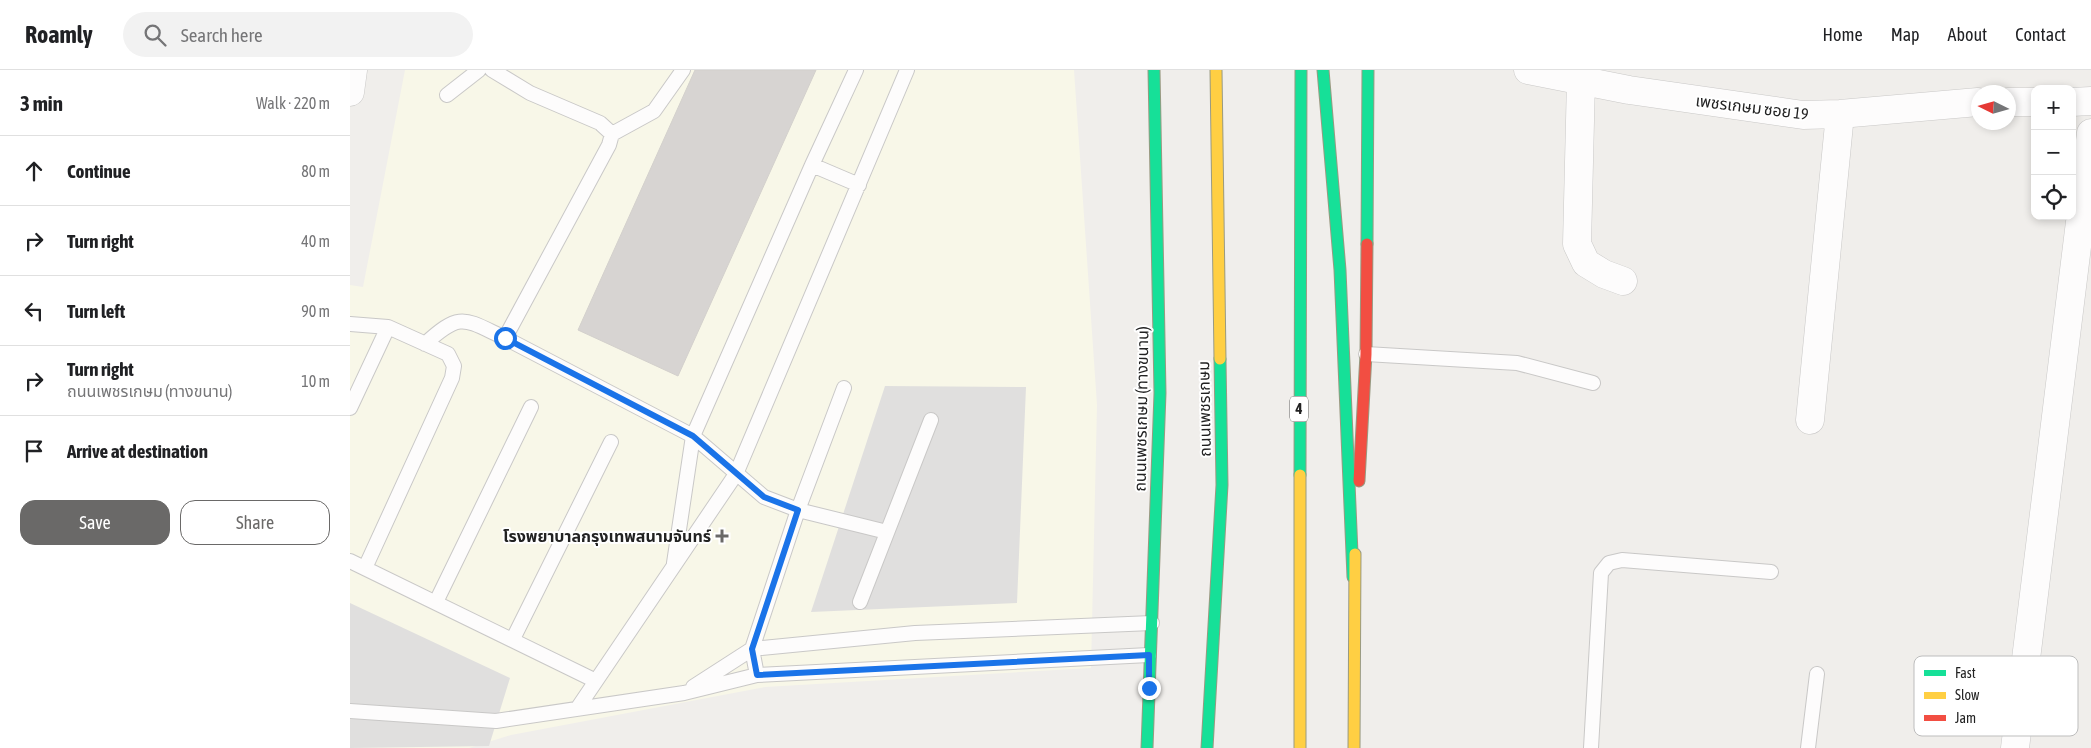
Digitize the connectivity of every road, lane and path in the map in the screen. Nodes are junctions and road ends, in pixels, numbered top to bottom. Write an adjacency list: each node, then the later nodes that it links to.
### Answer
1 (353, 70): 14 (street)
2 (478, 70): 15 (lane)
3 (492, 70): 23 (lane)
4 (683, 70): 23 (lane)
5 (856, 70): 24 (lane)
6 (907, 70): 25 (lane)
7 (1154, 70): 50 (main road, ถนนเพชรเกษม (ทางขนาน))
8 (1216, 70): 62 (main road, ถนนเพชรเกษม)
9 (1300, 70): 63 (main road, 4)
10 (1324, 70): 47 (main road)
11 (1368, 70): 31 (main road)
12 (1528, 70): 13 (street, เพชรเกษม ซอย 19)
13 (1581, 80): 21 (street, เพชรเกษม ซอย 19); 26 (street)
14 (350, 92)
15 (447, 95)
16 (2091, 101): 19 (street)
17 (2016, 102): 18 (street)
18 (2031, 102)
19 (2076, 102)
20 (1971, 103): 21 (street, เพชรเกษม ซอย 19)
21 (1840, 114): 37 (street)
22 (2091, 133): 54 (street)
23 (612, 134): 29 (lane)
24 (812, 165): 25 (lane); 38 (lane)
25 (858, 185): 40 (lane)
26 (1623, 281)
27 (350, 324): 28 (lane)
28 (388, 327): 30 (lane); 35 (lane)
29 (505, 338): 30 (lane); 38 (lane)
30 (425, 344): 45 (lane)
31 (1366, 354): 32 (lane); 47 (main road)
32 (1593, 383)
33 (844, 388): 41 (lane)
34 (530, 407): 48 (lane)
35 (350, 408)
36 (931, 420): 42 (lane)
37 (1810, 420)
38 (693, 436): 40 (lane); 44 (lane)
39 (611, 442): 51 (lane)
40 (736, 474): 41 (lane); 44 (lane)
41 (798, 510): 42 (lane); 52 (lane)
42 (887, 532): 49 (lane)
43 (350, 561): 45 (lane)
44 (674, 566): 57 (lane)
45 (364, 568): 48 (lane)
46 (1771, 572): 65 (lane)
47 (1353, 577): 64 (main road)
48 (436, 602): 51 (lane)
49 (860, 602)
50 (1152, 623): 52 (lane); 53 (main road, ถนนเพชรเกษม (ทางขนาน))
51 (513, 639): 57 (lane)
52 (752, 649): 56 (lane); 58 (lane)
53 (1149, 655): 56 (lane); 61 (main road, ถนนเพชรเกษม (ทางขนาน))
54 (2026, 656)
55 (1817, 674): 66 (lane)
56 (757, 675): 58 (lane)
57 (596, 681): 59 (lane)
58 (684, 693): 59 (lane)
59 (577, 709): 60 (lane)
60 (350, 711)
61 (1147, 748)
62 (1207, 748)
63 (1300, 748)
64 (1354, 748)
65 (1591, 748)
66 (1808, 748)

